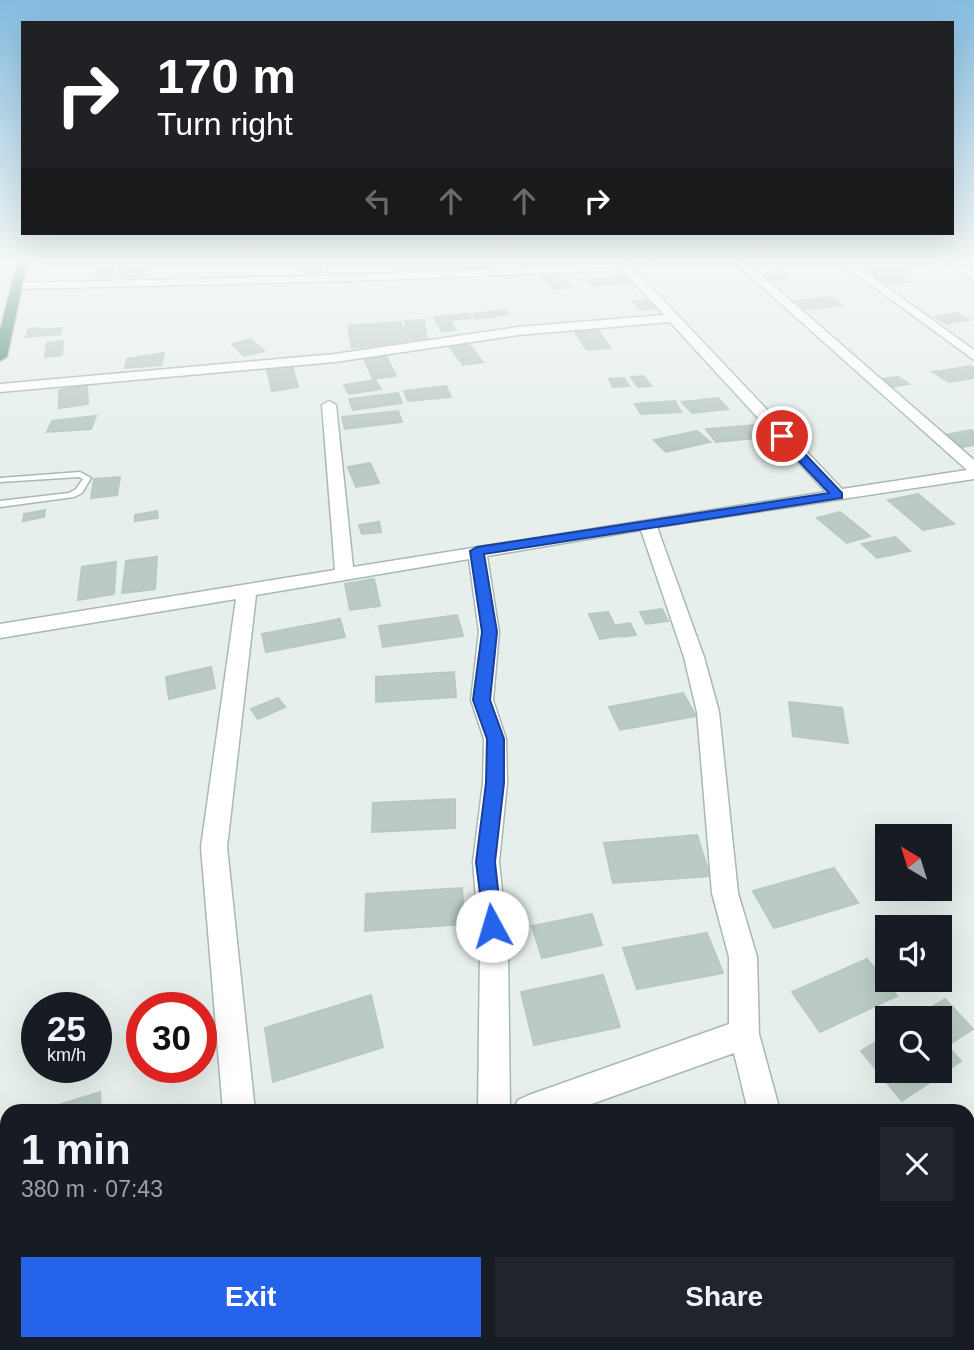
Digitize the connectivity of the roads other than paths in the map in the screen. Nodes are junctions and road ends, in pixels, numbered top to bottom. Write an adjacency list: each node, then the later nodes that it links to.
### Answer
1 (624, 322): 8 (street)
2 (675, 322): 13 (street)
3 (808, 322): 10 (street)
4 (927, 322): 6 (street)
5 (4, 323): 7 (highway)
6 (974, 356)
7 (0, 357)
8 (0, 388)
9 (329, 405): 17 (street)
10 (974, 468)
11 (974, 474): 13 (street)
12 (0, 480): 14 (lane)
13 (838, 495): 15 (street)
14 (0, 504)
15 (648, 523): 16 (street); 20 (street)
16 (477, 551): 17 (street); 22 (street)
17 (344, 572): 18 (street)
18 (247, 591): 19 (street); 21 (street)
19 (0, 631)
20 (744, 1034): 23 (street); 24 (street)
21 (238, 1104)
22 (494, 1104)
23 (549, 1104)
24 (762, 1104)

